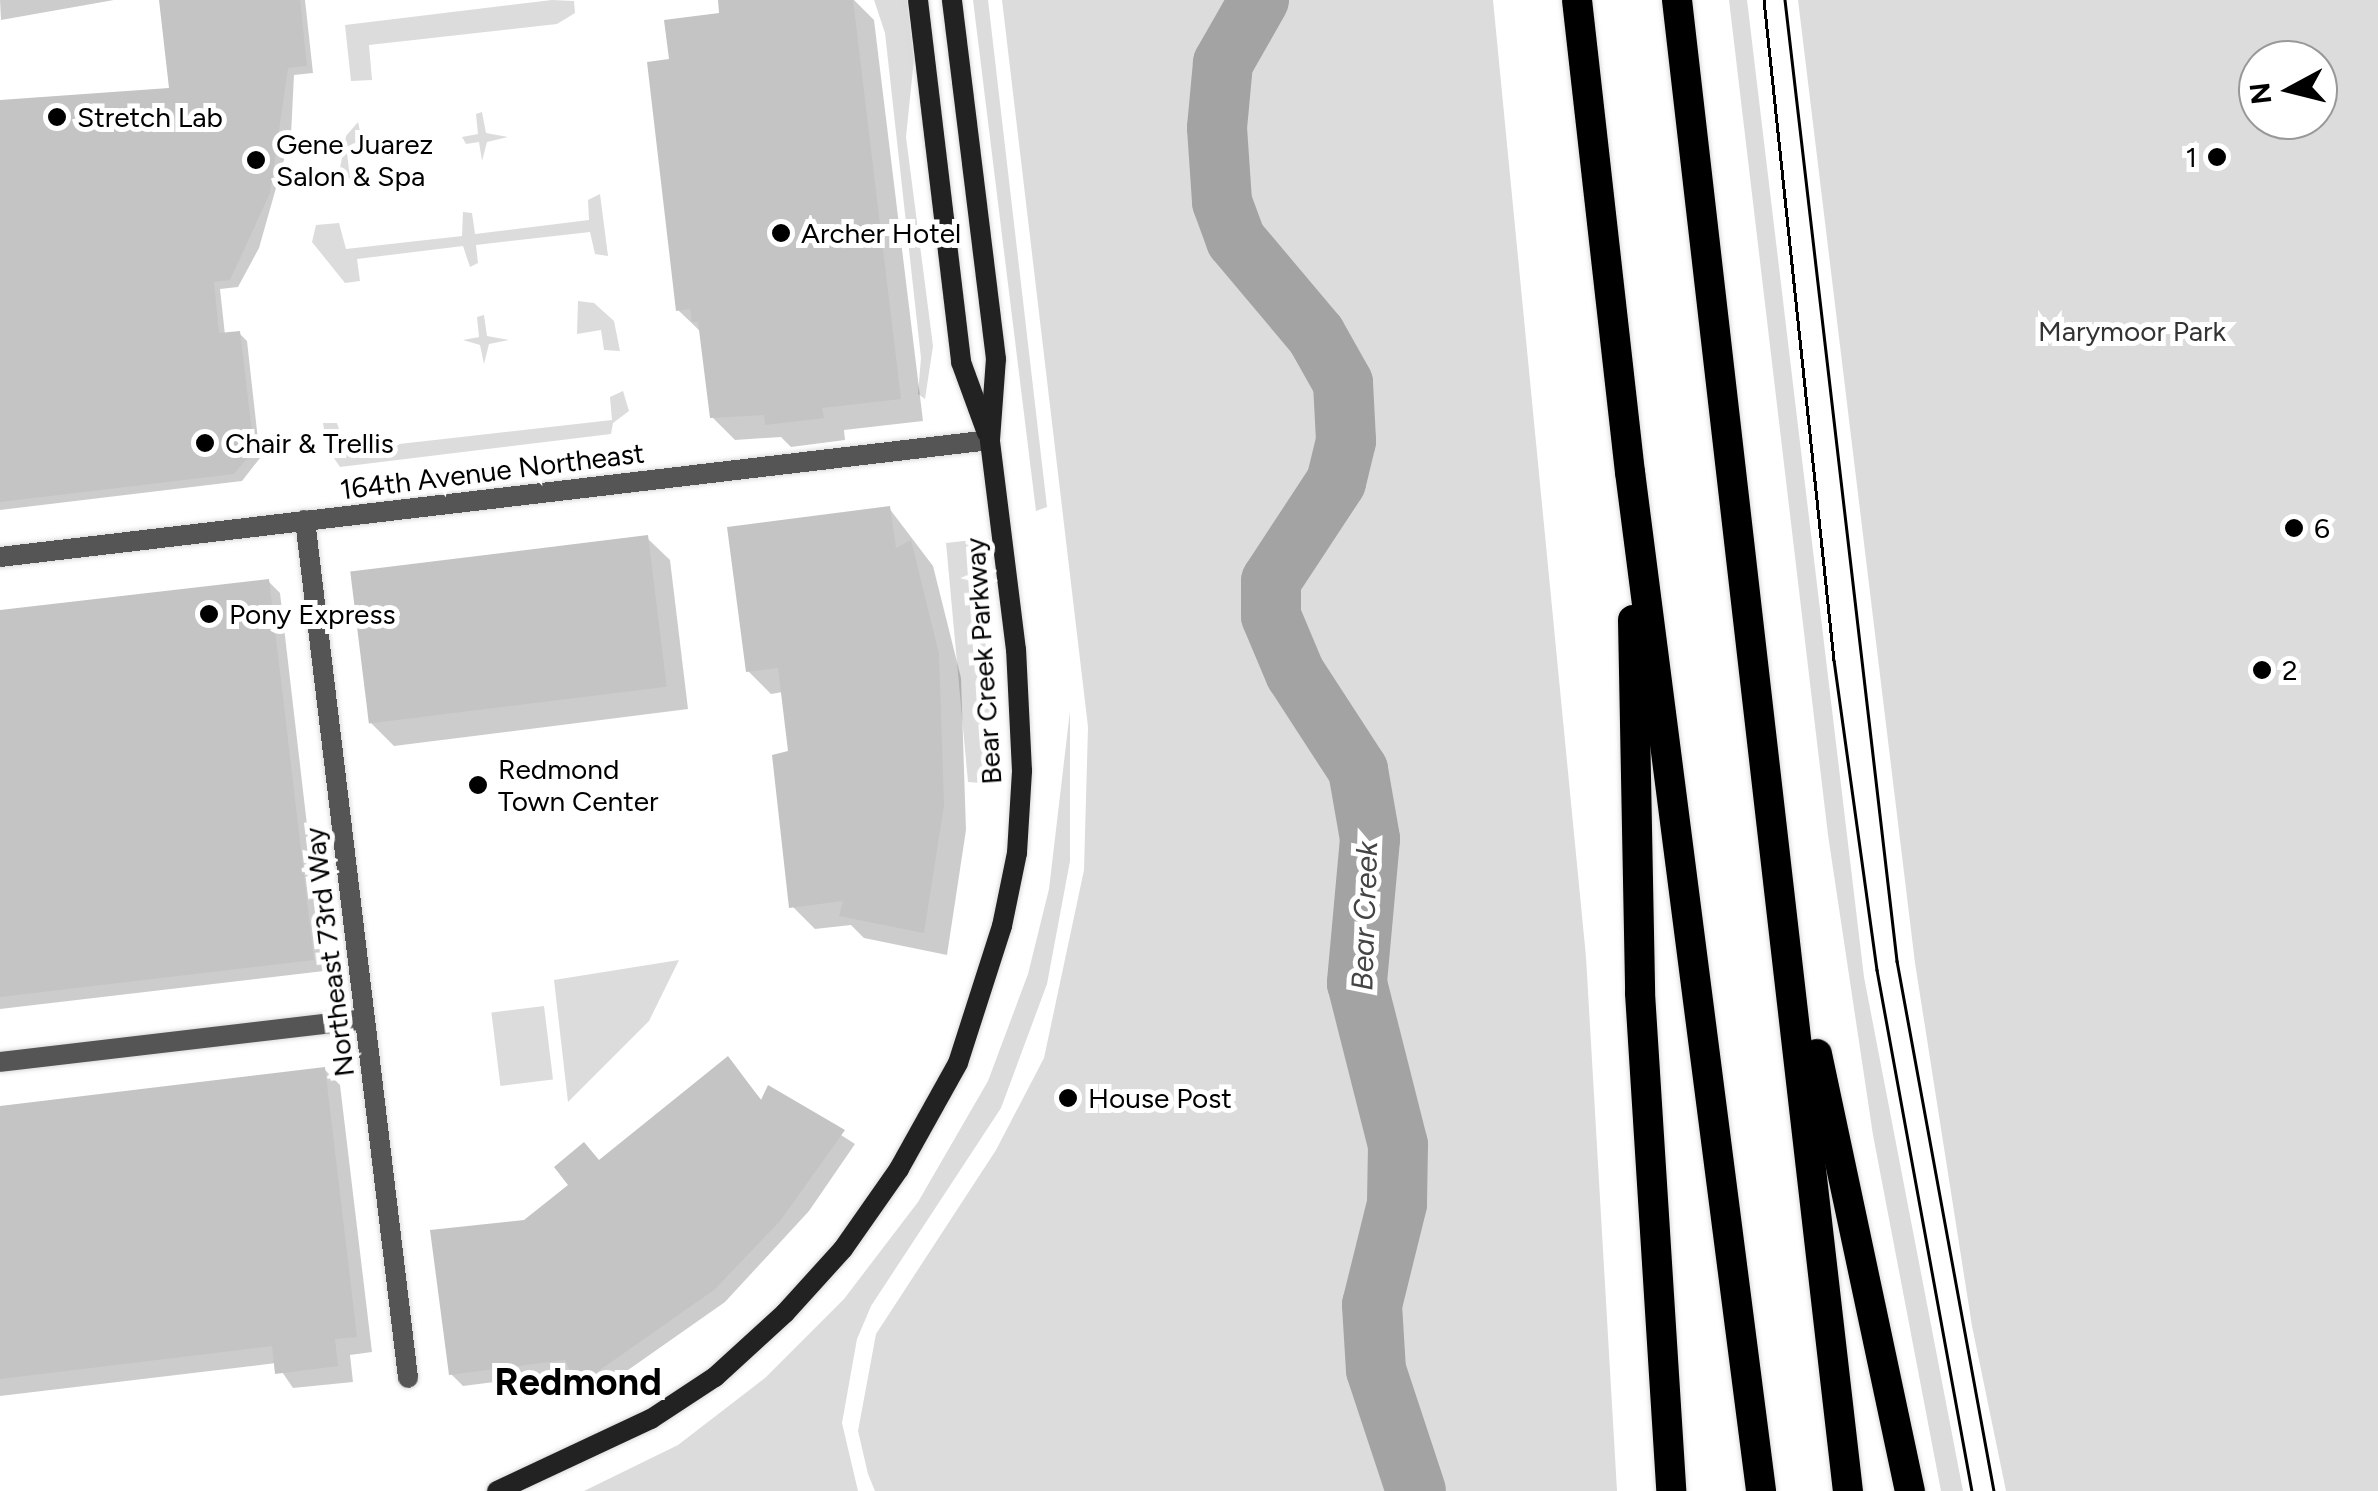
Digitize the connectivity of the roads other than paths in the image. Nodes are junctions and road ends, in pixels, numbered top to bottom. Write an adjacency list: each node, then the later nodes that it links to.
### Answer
1 (918, 0): 5 (main road, Bear Creek Parkway)
2 (952, 0): 5 (main road, Bear Creek Parkway)
3 (1577, 0): 6 (highway)
4 (1678, 0): 9 (highway)
5 (990, 440): 7 (street, 164th Avenue Northeast); 13 (main road, Bear Creek Parkway)
6 (1630, 472): 14 (highway); 15 (highway)
7 (305, 520): 8 (street, 164th Avenue Northeast); 10 (street, Northeast 73rd Way)
8 (0, 556)
9 (1783, 895): 16 (highway); 17 (highway)
10 (364, 1019): 11 (street); 12 (street, Northeast 73rd Way)
11 (0, 1062)
12 (408, 1378)
13 (497, 1491)
14 (1671, 1491)
15 (1762, 1491)
16 (1848, 1491)
17 (1910, 1491)

